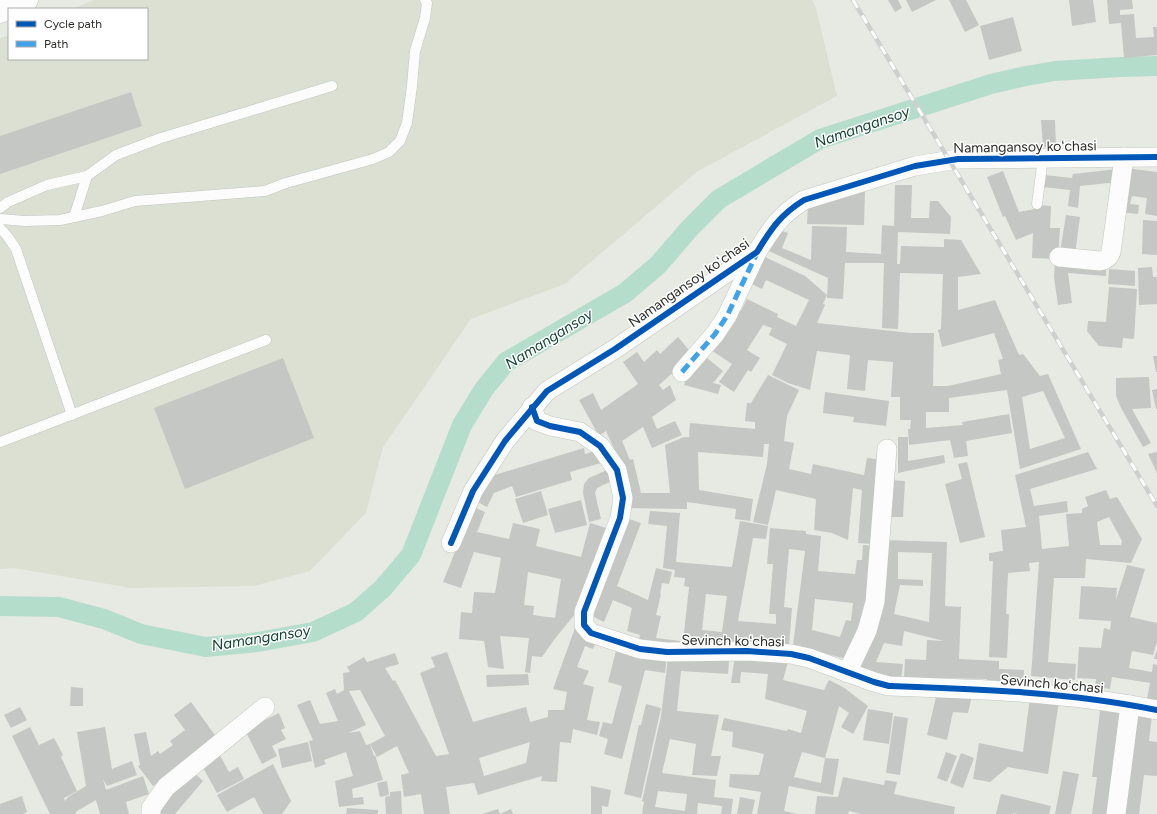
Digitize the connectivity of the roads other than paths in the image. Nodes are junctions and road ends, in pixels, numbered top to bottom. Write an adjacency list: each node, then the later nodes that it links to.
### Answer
1 (27, 0): 3 (main road)
2 (425, 0): 11 (lane)
3 (9, 8)
4 (332, 86): 8 (lane)
5 (1124, 157): 6 (street, Namangansoy koʻchasi); 7 (street, Namangansoy koʻchasi); 15 (street)
6 (1157, 157)
7 (1043, 158): 9 (lane); 14 (street, Namangansoy koʻchasi)
8 (87, 176): 10 (lane); 11 (lane)
9 (1037, 204)
10 (0, 208)
11 (74, 217): 12 (lane)
12 (0, 219)
13 (0, 228): 19 (lane)
14 (757, 252): 17 (street); 18 (street, Namangansoy koʻchasi)
15 (1059, 257)
16 (266, 340): 19 (lane)
17 (682, 372)
18 (532, 407): 22 (street, Namangansoy koʻchasi); 23 (street, Sevinch koʻchasi)
19 (72, 415): 20 (lane)
20 (0, 442)
21 (887, 449): 23 (street)
22 (451, 543)
23 (847, 673): 24 (street, Sevinch koʻchasi)
24 (1130, 704): 26 (street, Sevinch koʻchasi); 28 (street)
25 (265, 707): 27 (street)
26 (1157, 710)
27 (151, 814)
28 (1116, 814)

